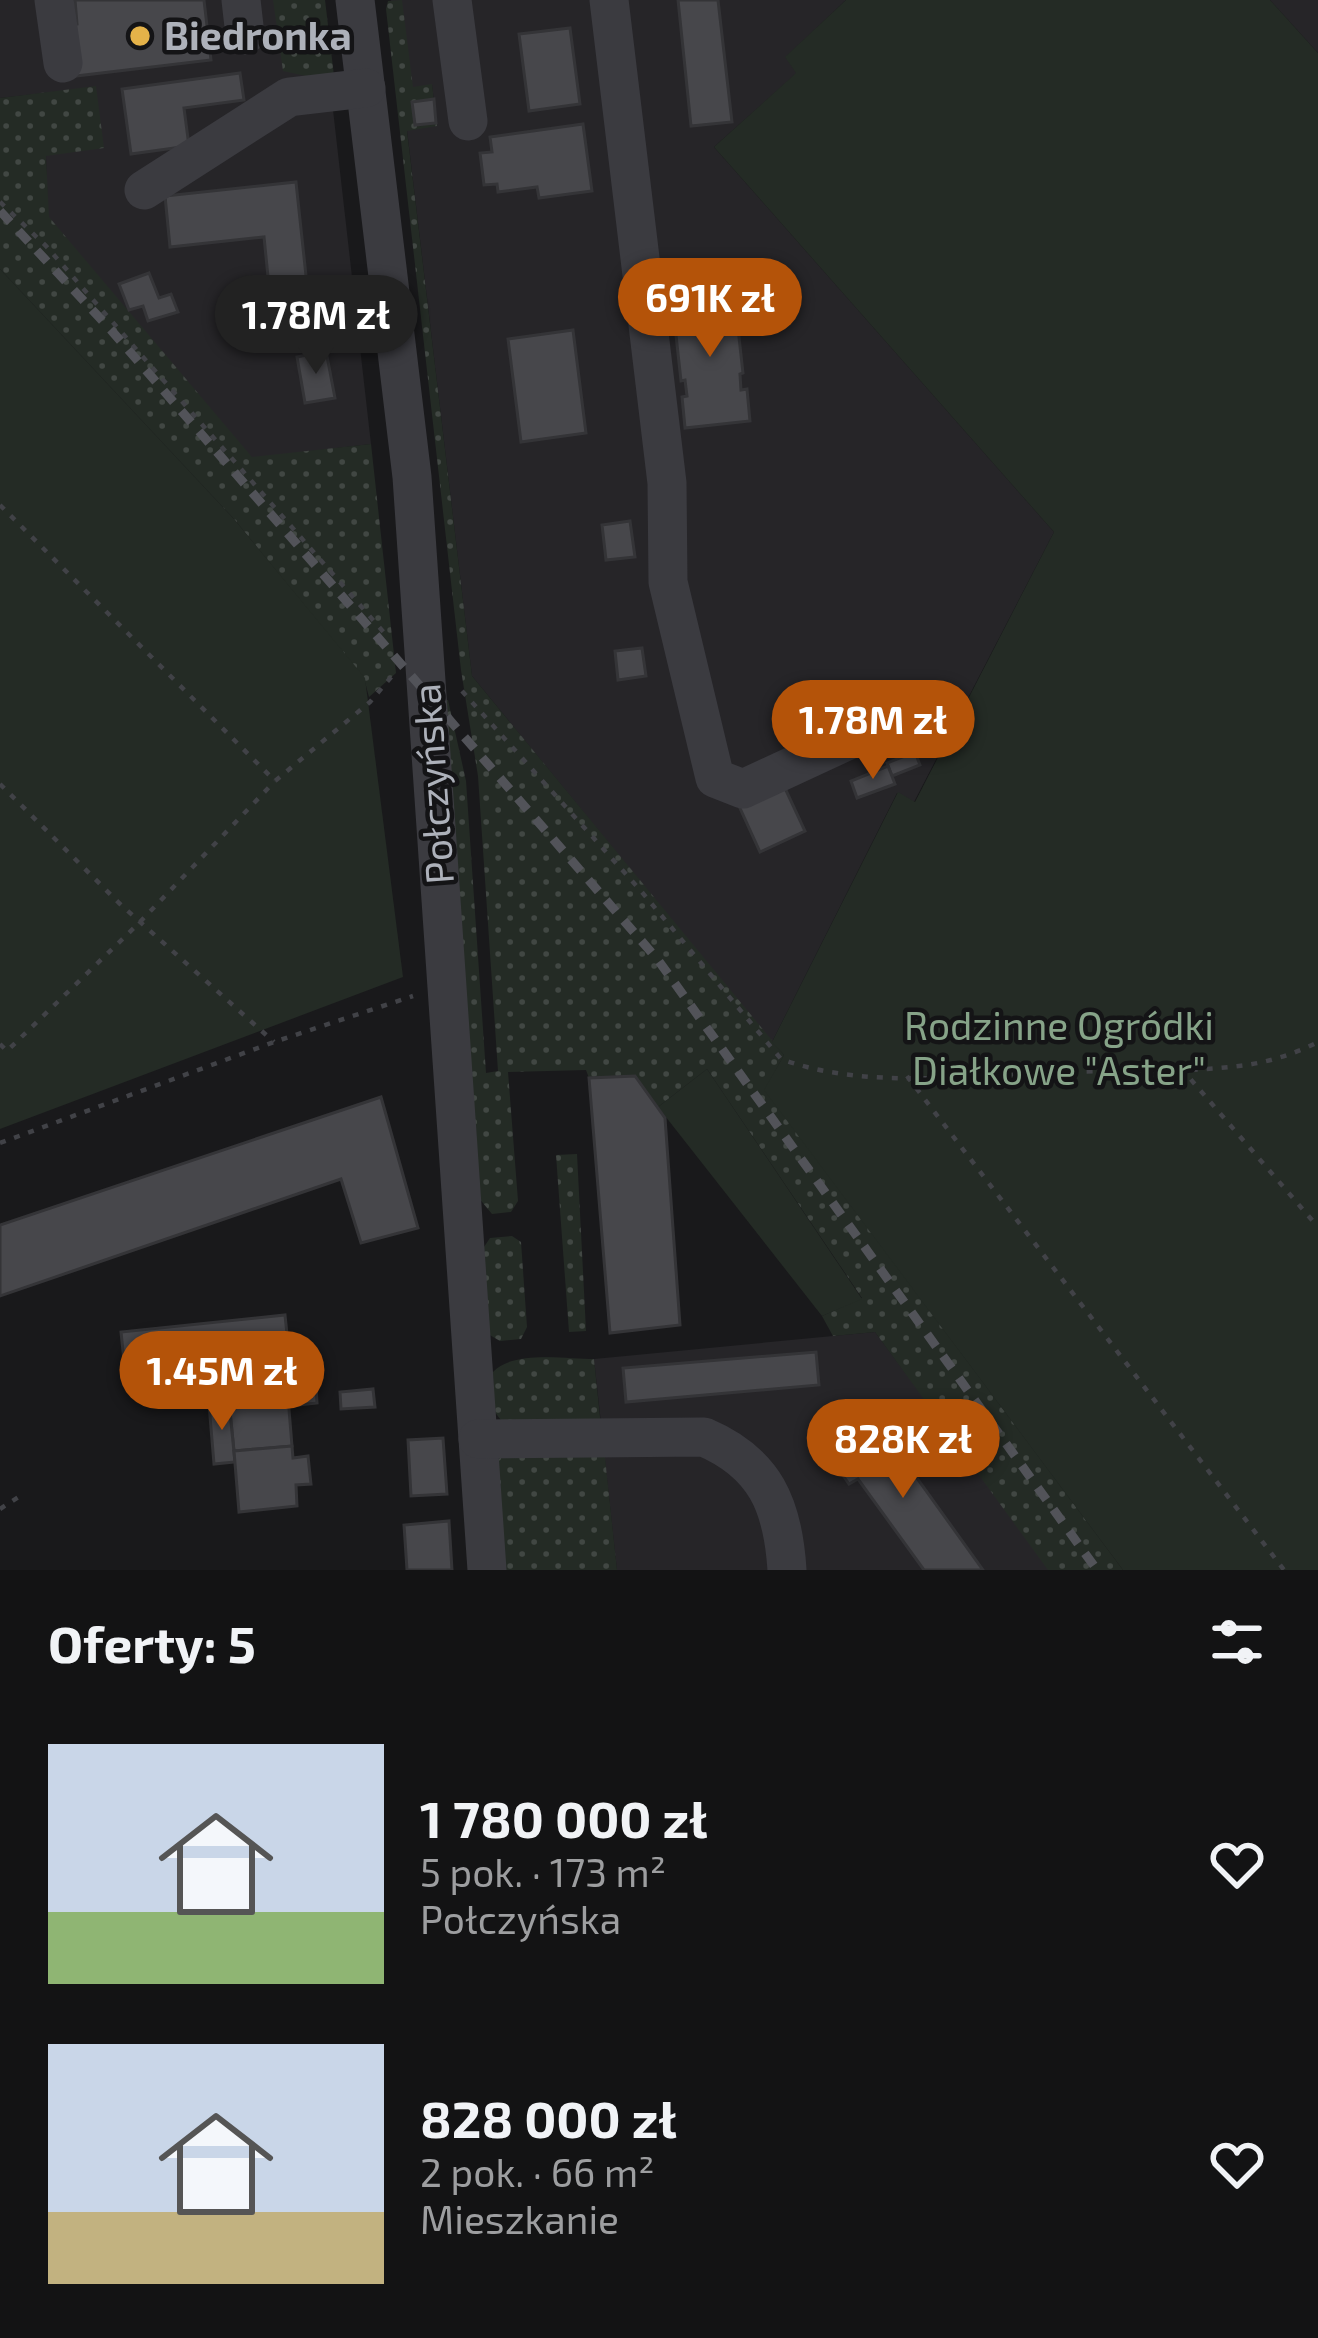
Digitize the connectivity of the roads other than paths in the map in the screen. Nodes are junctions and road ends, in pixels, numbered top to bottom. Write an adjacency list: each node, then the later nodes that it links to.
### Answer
1 (54, 0): 5 (street)
2 (355, 0): 6 (street, Połczyńska)
3 (452, 0): 7 (street)
4 (609, 0): 9 (street)
5 (63, 63)
6 (366, 88): 8 (street); 10 (street, Połczyńska)
7 (468, 122)
8 (144, 190)
9 (908, 712)
10 (478, 1438): 11 (street, Połczyńska); 12 (street)
11 (487, 1570)
12 (787, 1570)

